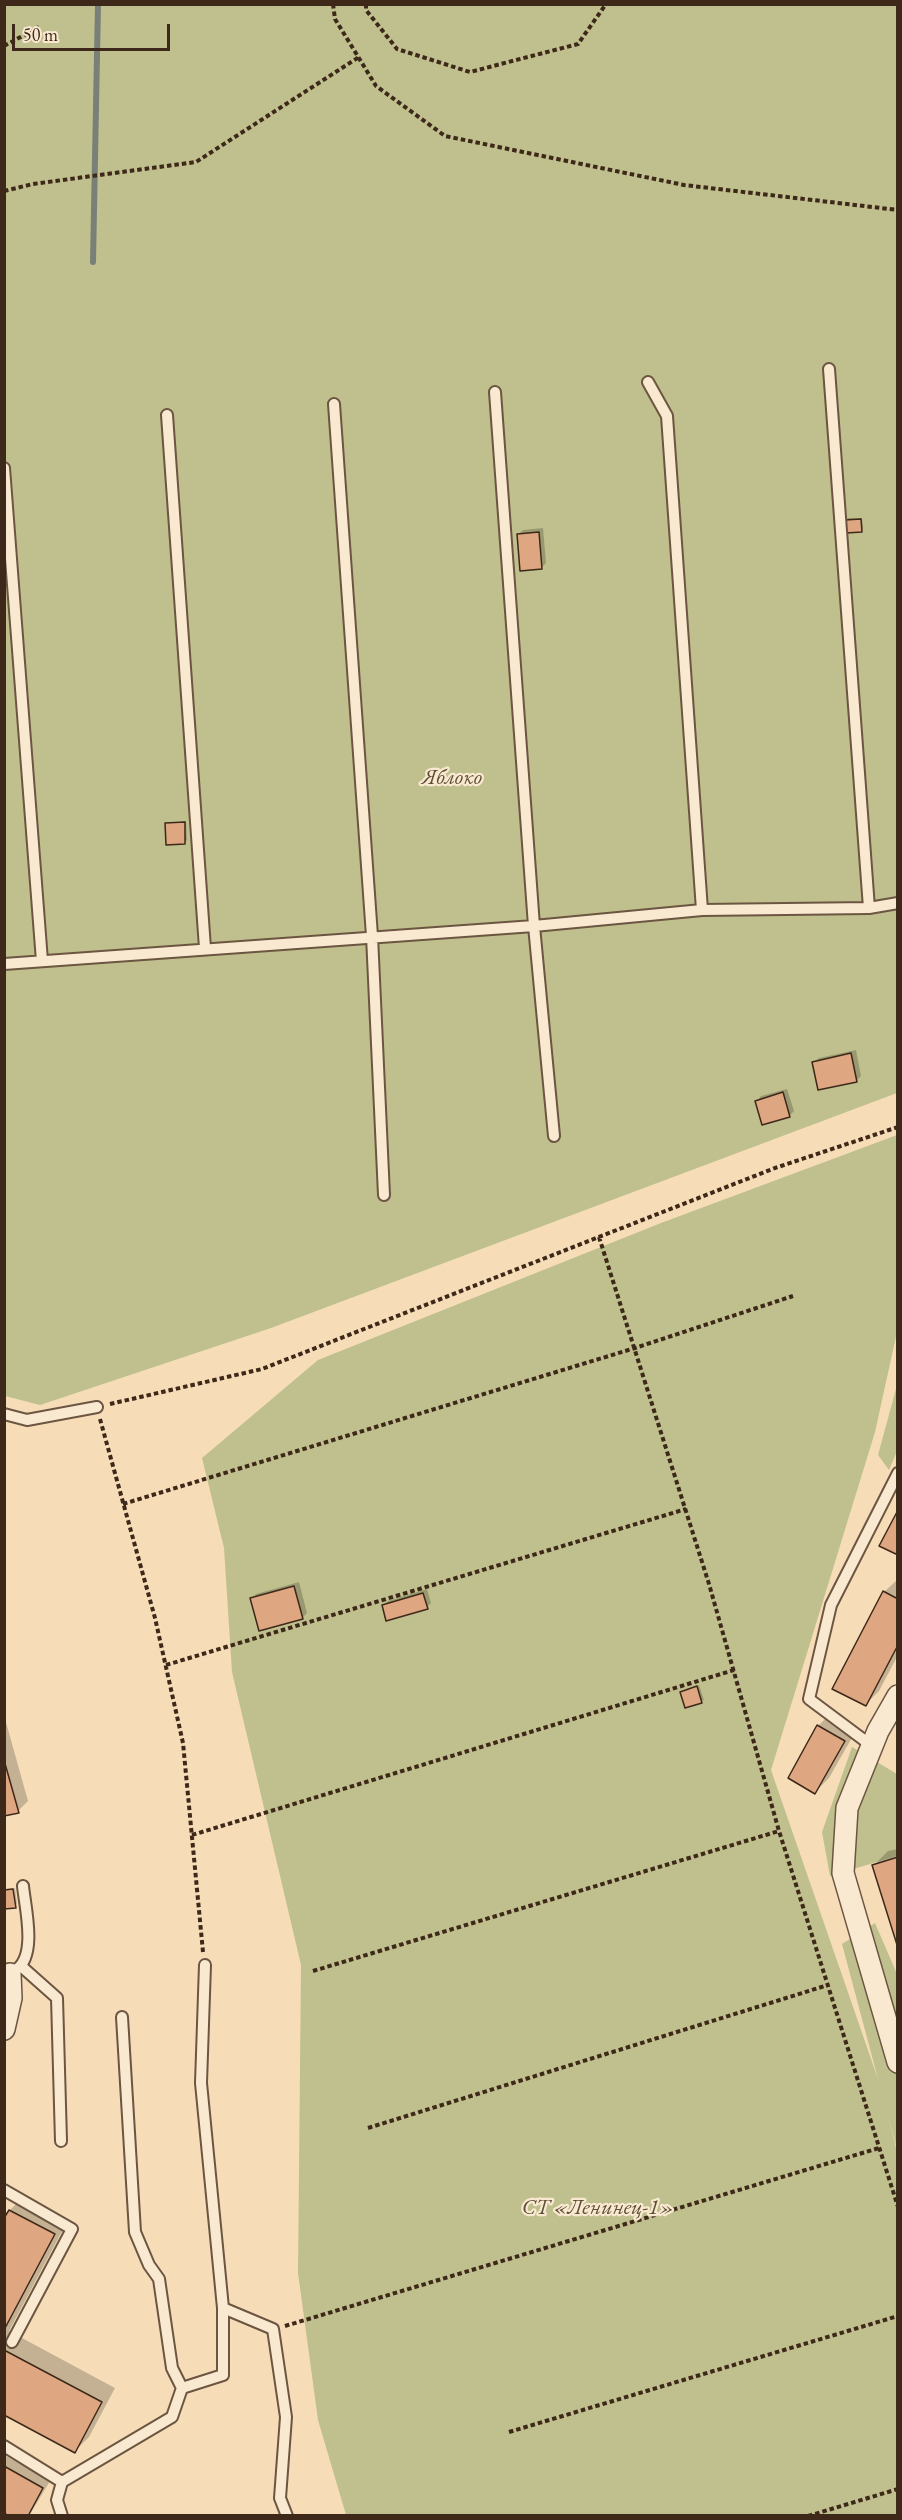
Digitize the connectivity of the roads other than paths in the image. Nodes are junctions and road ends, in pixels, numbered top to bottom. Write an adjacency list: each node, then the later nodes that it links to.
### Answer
1 (830, 369): 8 (lane)
2 (648, 382): 9 (lane)
3 (495, 392): 10 (lane)
4 (334, 404): 11 (lane)
5 (166, 415): 12 (lane)
6 (4, 468): 13 (lane)
7 (897, 903): 8 (lane)
8 (869, 908): 9 (lane)
9 (702, 910): 10 (lane)
10 (534, 926): 11 (lane); 15 (lane)
11 (372, 936): 12 (lane); 16 (lane)
12 (205, 948): 13 (lane)
13 (42, 961): 14 (lane)
14 (4, 964)
15 (554, 1136)
16 (384, 1196)
17 (97, 1407): 18 (lane)
18 (4, 1414)
19 (897, 1473): 21 (lane)
20 (897, 1696): 21 (street)
21 (872, 1746): 27 (street)
22 (23, 1886): 24 (lane)
23 (205, 1965): 30 (lane)
24 (12, 1969): 26 (street); 28 (lane)
25 (122, 2017): 32 (lane)
26 (4, 2029)
27 (897, 2062)
28 (61, 2141)
29 (4, 2190): 31 (lane)
30 (223, 2308): 32 (lane); 36 (lane)
31 (12, 2342)
32 (182, 2388): 34 (lane)
33 (4, 2446): 34 (lane)
34 (62, 2482): 35 (lane)
35 (62, 2516)
36 (287, 2516)

